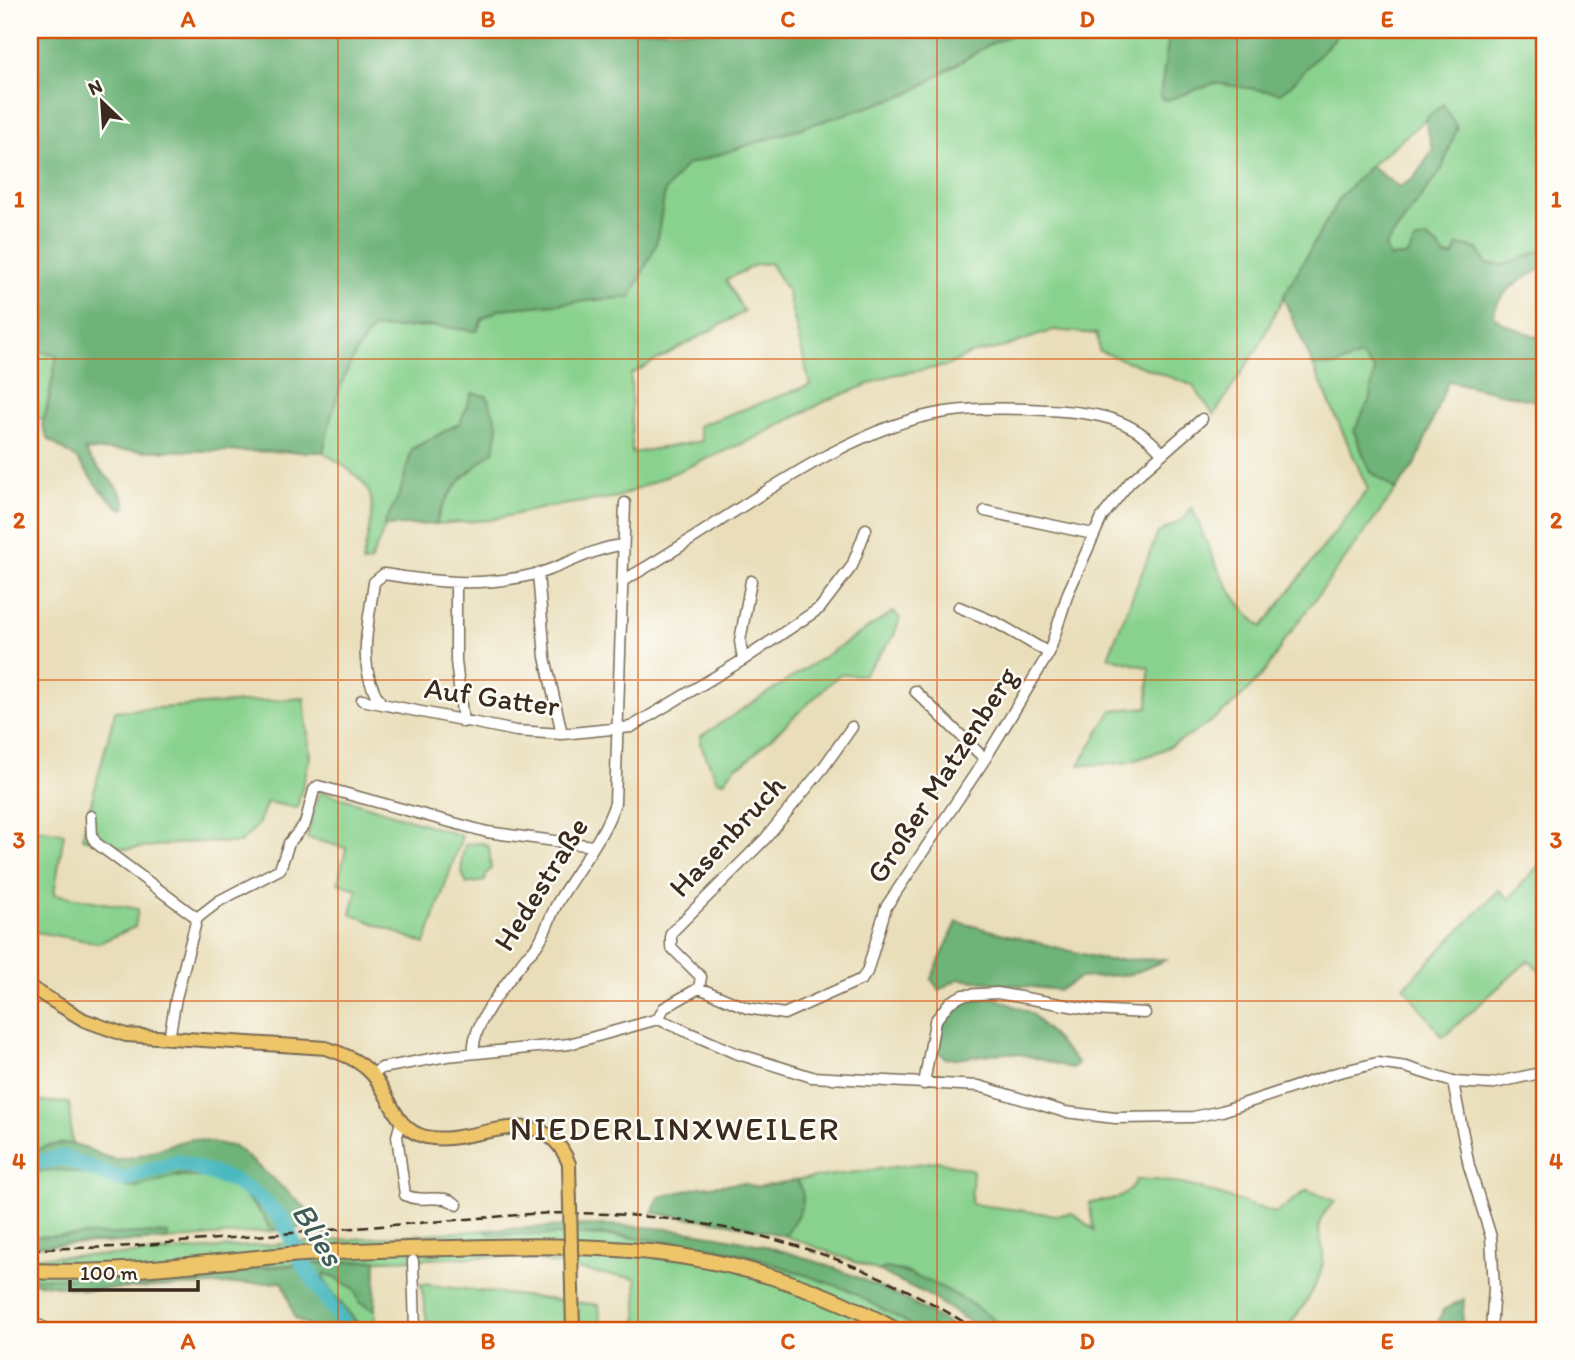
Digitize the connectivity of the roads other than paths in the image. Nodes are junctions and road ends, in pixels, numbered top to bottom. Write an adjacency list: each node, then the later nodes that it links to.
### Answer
1 (1202, 419): 2 (street, Großer Matzenberg)
2 (1162, 453): 6 (street, Großer Matzenberg); 9 (street)
3 (625, 503): 7 (street, Hedestraße)
4 (985, 511): 6 (street)
5 (866, 529): 14 (street, Auf Gatter)
6 (1093, 534): 13 (street, Großer Matzenberg)
7 (622, 545): 8 (street); 9 (street, Hedestraße)
8 (538, 573): 11 (street); 21 (street)
9 (622, 581): 20 (street, Hedestraße)
10 (751, 581): 14 (street)
11 (456, 583): 17 (street); 18 (street)
12 (959, 607): 13 (street)
13 (1049, 653): 22 (street, Großer Matzenberg)
14 (743, 660): 20 (street, Auf Gatter)
15 (915, 691): 22 (street)
16 (362, 700): 17 (street, Auf Gatter)
17 (381, 703): 18 (street, Auf Gatter)
18 (463, 722): 21 (street, Auf Gatter)
19 (852, 727): 26 (street, Hasenbruch)
20 (617, 730): 21 (street, Auf Gatter); 24 (street, Hedestraße)
21 (562, 734)
22 (985, 759): 26 (street, Großer Matzenberg)
23 (92, 816): 25 (street)
24 (593, 846): 25 (street); 31 (street, Hedestraße)
25 (197, 918): 30 (street)
26 (700, 982): 29 (street)
27 (30, 988): 30 (main road)
28 (1145, 1013): 35 (street)
29 (658, 1019): 31 (street); 35 (street)
30 (169, 1039): 33 (main road)
31 (474, 1053): 33 (street)
32 (1545, 1072): 34 (street)
33 (372, 1074): 36 (main road)
34 (1453, 1082): 35 (street); 45 (street)
35 (924, 1084)
36 (401, 1122): 37 (street); 43 (main road, bridge)
37 (457, 1205)
38 (413, 1261): 42 (street)
39 (30, 1271): 44 (highway)
40 (30, 1321): 41 (street)
41 (49, 1330)
42 (415, 1330)
43 (573, 1330)
44 (896, 1330)
45 (1492, 1330)

